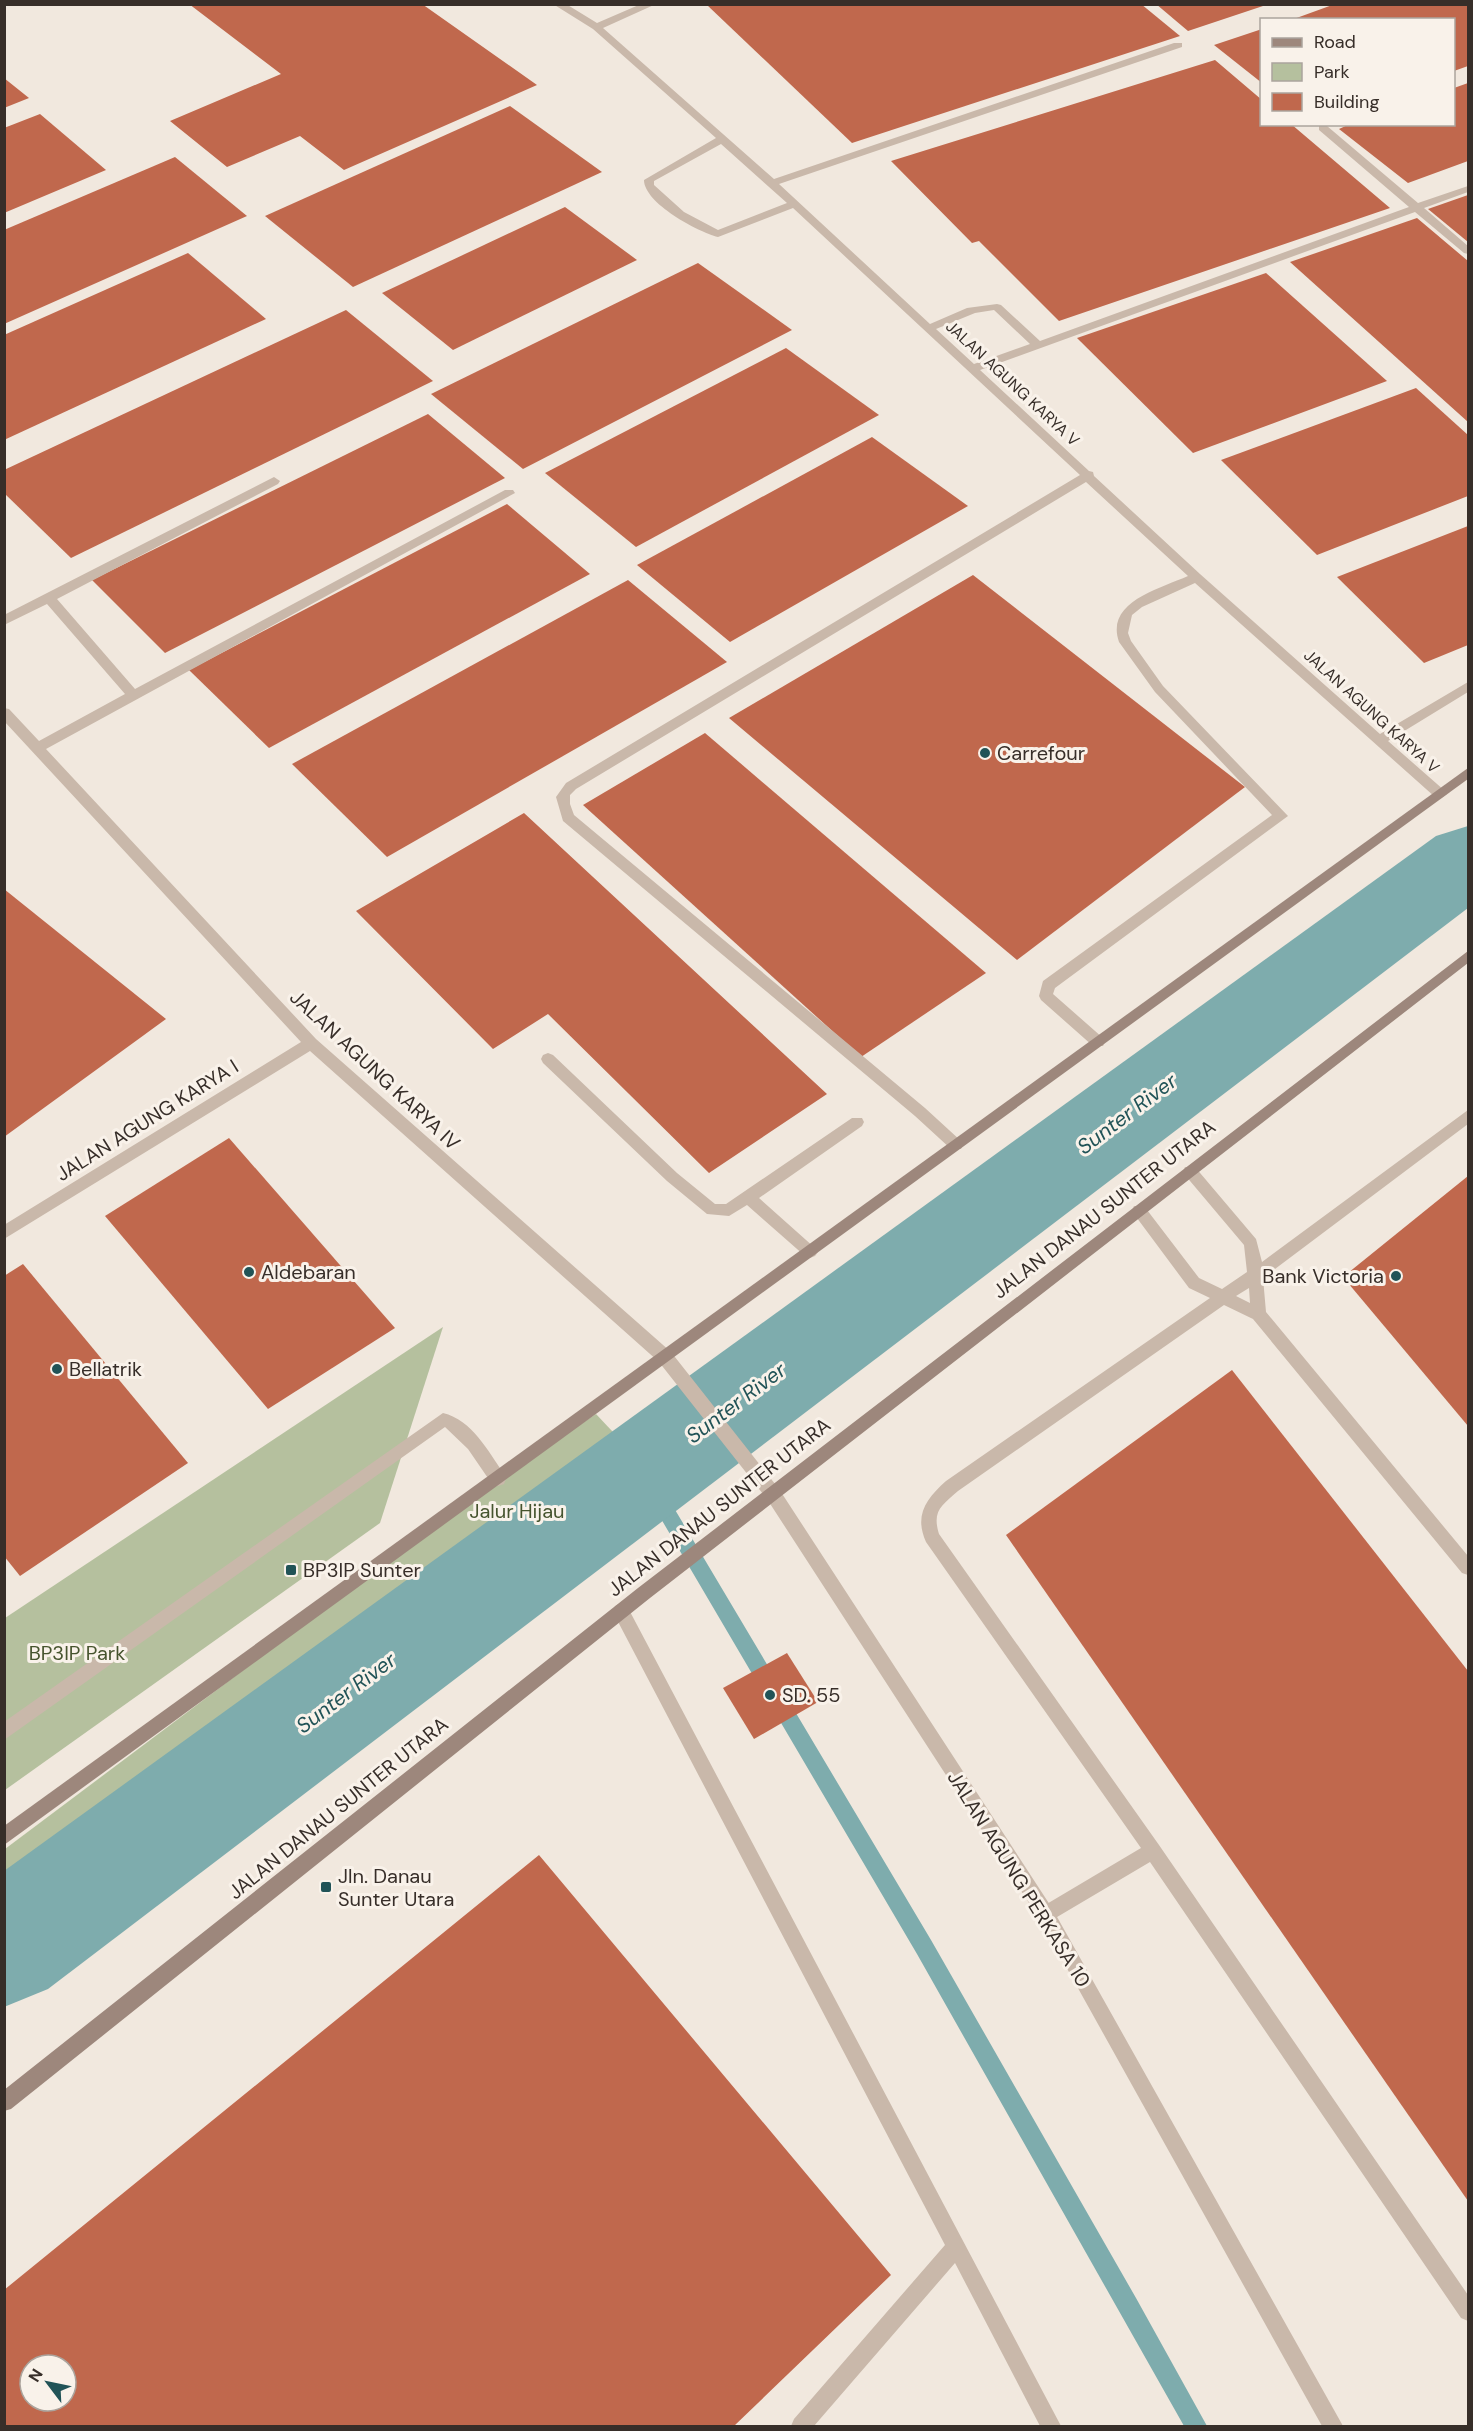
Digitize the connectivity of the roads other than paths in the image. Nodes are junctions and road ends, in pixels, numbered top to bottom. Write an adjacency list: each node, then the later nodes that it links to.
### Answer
1 (558, 4): 3 (street, JALAN AGUNG KARYA V)
2 (651, 4): 3 (street)
3 (596, 27): 6 (street, JALAN AGUNG KARYA V)
4 (1178, 45): 7 (street)
5 (1323, 128): 10 (street)
6 (722, 139): 7 (street, JALAN AGUNG KARYA V); 9 (street)
7 (772, 183): 9 (street, JALAN AGUNG KARYA V)
8 (1468, 189): 10 (street)
9 (794, 204): 12 (street, JALAN AGUNG KARYA V)
10 (1416, 207): 11 (street); 13 (street)
11 (1468, 251)
12 (929, 328): 13 (street); 14 (street, JALAN AGUNG KARYA V)
13 (1038, 345): 14 (street)
14 (972, 369): 15 (street, JALAN AGUNG KARYA V)
15 (1089, 475): 18 (street, JALAN AGUNG KARYA V); 34 (street)
16 (274, 481): 19 (street)
17 (509, 493): 22 (street)
18 (1196, 577): 24 (street, JALAN AGUNG KARYA V); 29 (street)
19 (50, 599): 20 (street); 22 (street)
20 (4, 621)
21 (1468, 686): 24 (street)
22 (134, 696): 25 (street)
23 (4, 712): 25 (street, JALAN AGUNG KARYA IV)
24 (1380, 740): 27 (street, JALAN AGUNG KARYA V)
25 (38, 747): 30 (street, JALAN AGUNG KARYA IV)
26 (1468, 773): 27 (main road)
27 (1440, 794): 29 (main road)
28 (1468, 956): 35 (main road, JALAN DANAU SUNTER UTARA)
29 (1098, 1042): 34 (main road)
30 (311, 1043): 38 (street, JALAN AGUNG KARYA I); 43 (street, JALAN AGUNG KARYA IV)
31 (548, 1059): 36 (street)
32 (1468, 1116): 40 (street)
33 (857, 1122): 36 (street)
34 (956, 1145): 39 (main road)
35 (1190, 1171): 37 (main road, JALAN DANAU SUNTER UTARA); 40 (street)
36 (748, 1197): 39 (street)
37 (1140, 1210): 41 (street); 45 (main road, JALAN DANAU SUNTER UTARA)
38 (4, 1233)
39 (810, 1252): 43 (main road)
40 (1255, 1275): 41 (street); 42 (street)
41 (1222, 1297): 42 (street); 50 (street)
42 (1258, 1314): 46 (street)
43 (665, 1357): 44 (main road); 45 (street, JALAN AGUNG PERKASA 10)
44 (498, 1479): 48 (street); 49 (main road)
45 (773, 1494): 47 (main road, JALAN DANAU SUNTER UTARA); 51 (street, JALAN AGUNG PERKASA 10)
46 (1468, 1568)
47 (621, 1611): 52 (main road, JALAN DANAU SUNTER UTARA); 53 (street)
48 (4, 1732)
49 (4, 1838)
50 (1153, 1851): 51 (street); 54 (street)
51 (1046, 1914): 57 (street, JALAN AGUNG PERKASA 10)
52 (4, 2102)
53 (956, 2248): 55 (street); 56 (street)
54 (1468, 2310)
55 (801, 2427)
56 (1051, 2427)
57 (1333, 2427)

